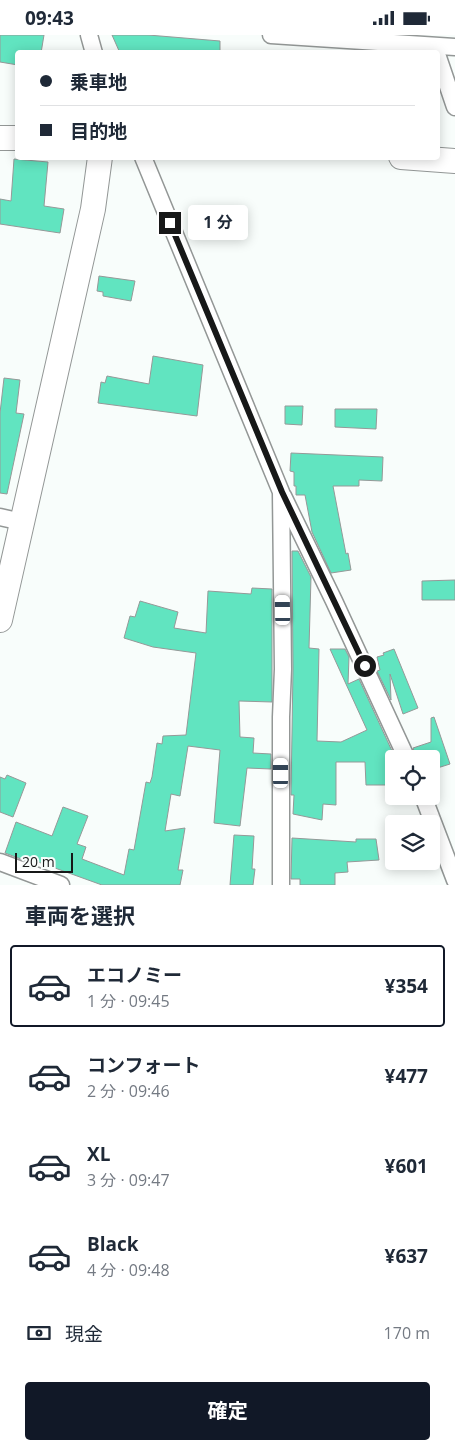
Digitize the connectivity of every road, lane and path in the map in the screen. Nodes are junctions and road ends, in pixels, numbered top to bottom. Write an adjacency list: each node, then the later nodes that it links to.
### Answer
1 (89, 35): 6 (street)
2 (271, 35): 3 (street)
3 (292, 36): 5 (street)
4 (455, 47): 5 (street)
5 (435, 48)
6 (93, 50)
7 (440, 63): 8 (street)
8 (455, 107)
9 (0, 138): 10 (street)
10 (15, 138)
11 (100, 160): 16 (street)
12 (144, 160): 15 (street)
13 (440, 160): 14 (street)
14 (455, 161)
15 (282, 492): 18 (street); 23 (street)
16 (11, 519): 17 (street)
17 (0, 620)
18 (403, 750)
19 (427, 805): 21 (street)
20 (0, 862): 22 (street)
21 (455, 880)
22 (61, 885)
23 (281, 885)

